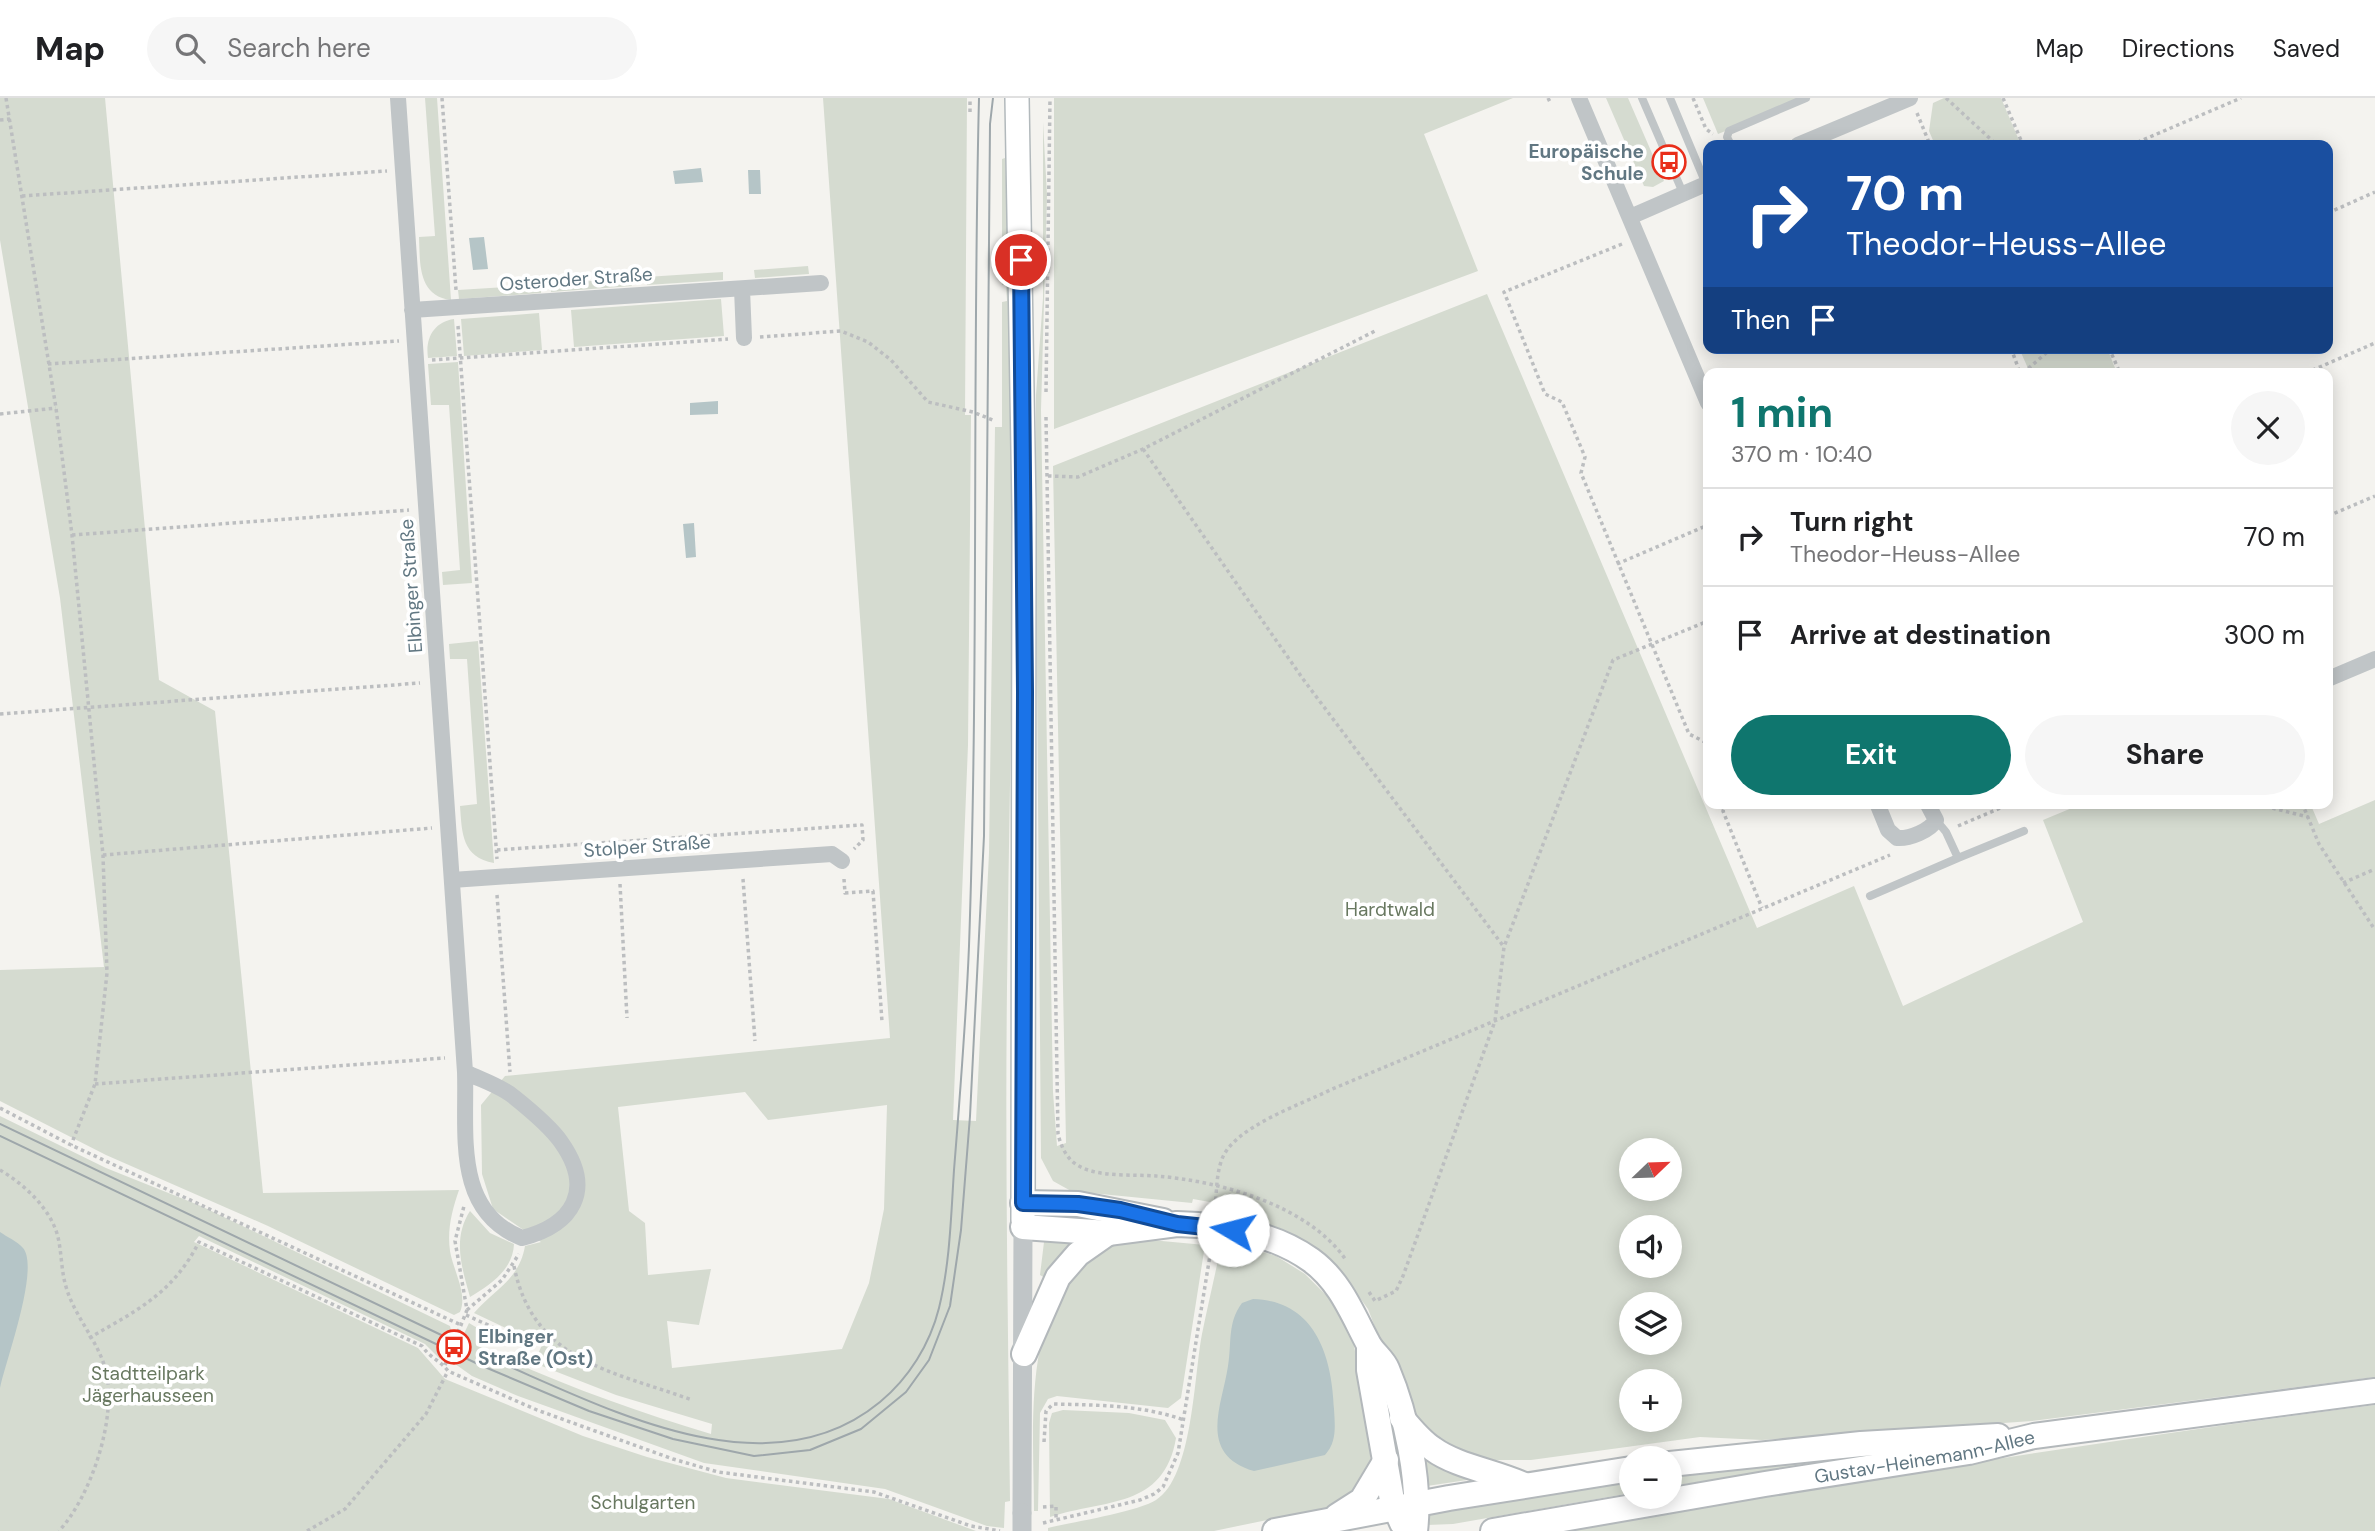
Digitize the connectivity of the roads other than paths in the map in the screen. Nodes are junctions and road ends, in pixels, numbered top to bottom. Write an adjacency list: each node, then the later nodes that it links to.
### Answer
1 (398, 98): 16 (street, Elbinger Straße)
2 (1017, 98): 30 (main road)
3 (1579, 98): 13 (street)
4 (1642, 98): 12 (lane)
5 (1670, 98): 10 (lane)
6 (1806, 98): 8 (lane)
7 (1913, 104): 9 (street)
8 (1729, 140)
9 (1812, 140)
10 (1703, 175)
11 (1703, 186): 12 (street)
12 (1683, 193): 13 (street)
13 (1630, 217): 18 (street)
14 (821, 284): 15 (street, Osteroder Straße)
15 (742, 289): 16 (street, Osteroder Straße); 17 (street)
16 (412, 310): 27 (street, Elbinger Straße)
17 (744, 338)
18 (1703, 391)
19 (2375, 659): 20 (street)
20 (2333, 677)
21 (1879, 809): 23 (street)
22 (1930, 809): 23 (street)
23 (1936, 820): 25 (lane)
24 (2024, 831): 25 (lane)
25 (1958, 858): 28 (lane)
26 (842, 861): 27 (street, Stolper Straße)
27 (452, 880): 29 (street, Elbinger Straße)
28 (1870, 896)
29 (465, 1065): 29 (street, Elbinger Straße)
30 (1023, 1215): 31 (main road); 32 (main road); 34 (street)
31 (1187, 1225): 32 (main road); 33 (main road, bridge)
32 (1108, 1233): 34 (main road)
33 (1369, 1346): 36 (main road); 38 (main road)
34 (1024, 1354): 44 (street)
35 (2375, 1391): 37 (main road)
36 (1402, 1418): 41 (main road); 42 (main road)
37 (2034, 1436): 39 (main road, Gustav-Heinemann-Allee); 48 (main road, Gustav-Heinemann-Allee)
38 (1386, 1460): 42 (main road); 43 (main road)
39 (1682, 1463)
40 (1619, 1471): 41 (main road)
41 (1524, 1485): 42 (main road)
42 (1406, 1505): 43 (main road); 46 (main road); 47 (main road)
43 (1328, 1521): 45 (main road)
44 (1027, 1523)
45 (1275, 1531)
46 (1406, 1531)
47 (1415, 1531)
48 (1493, 1531)

